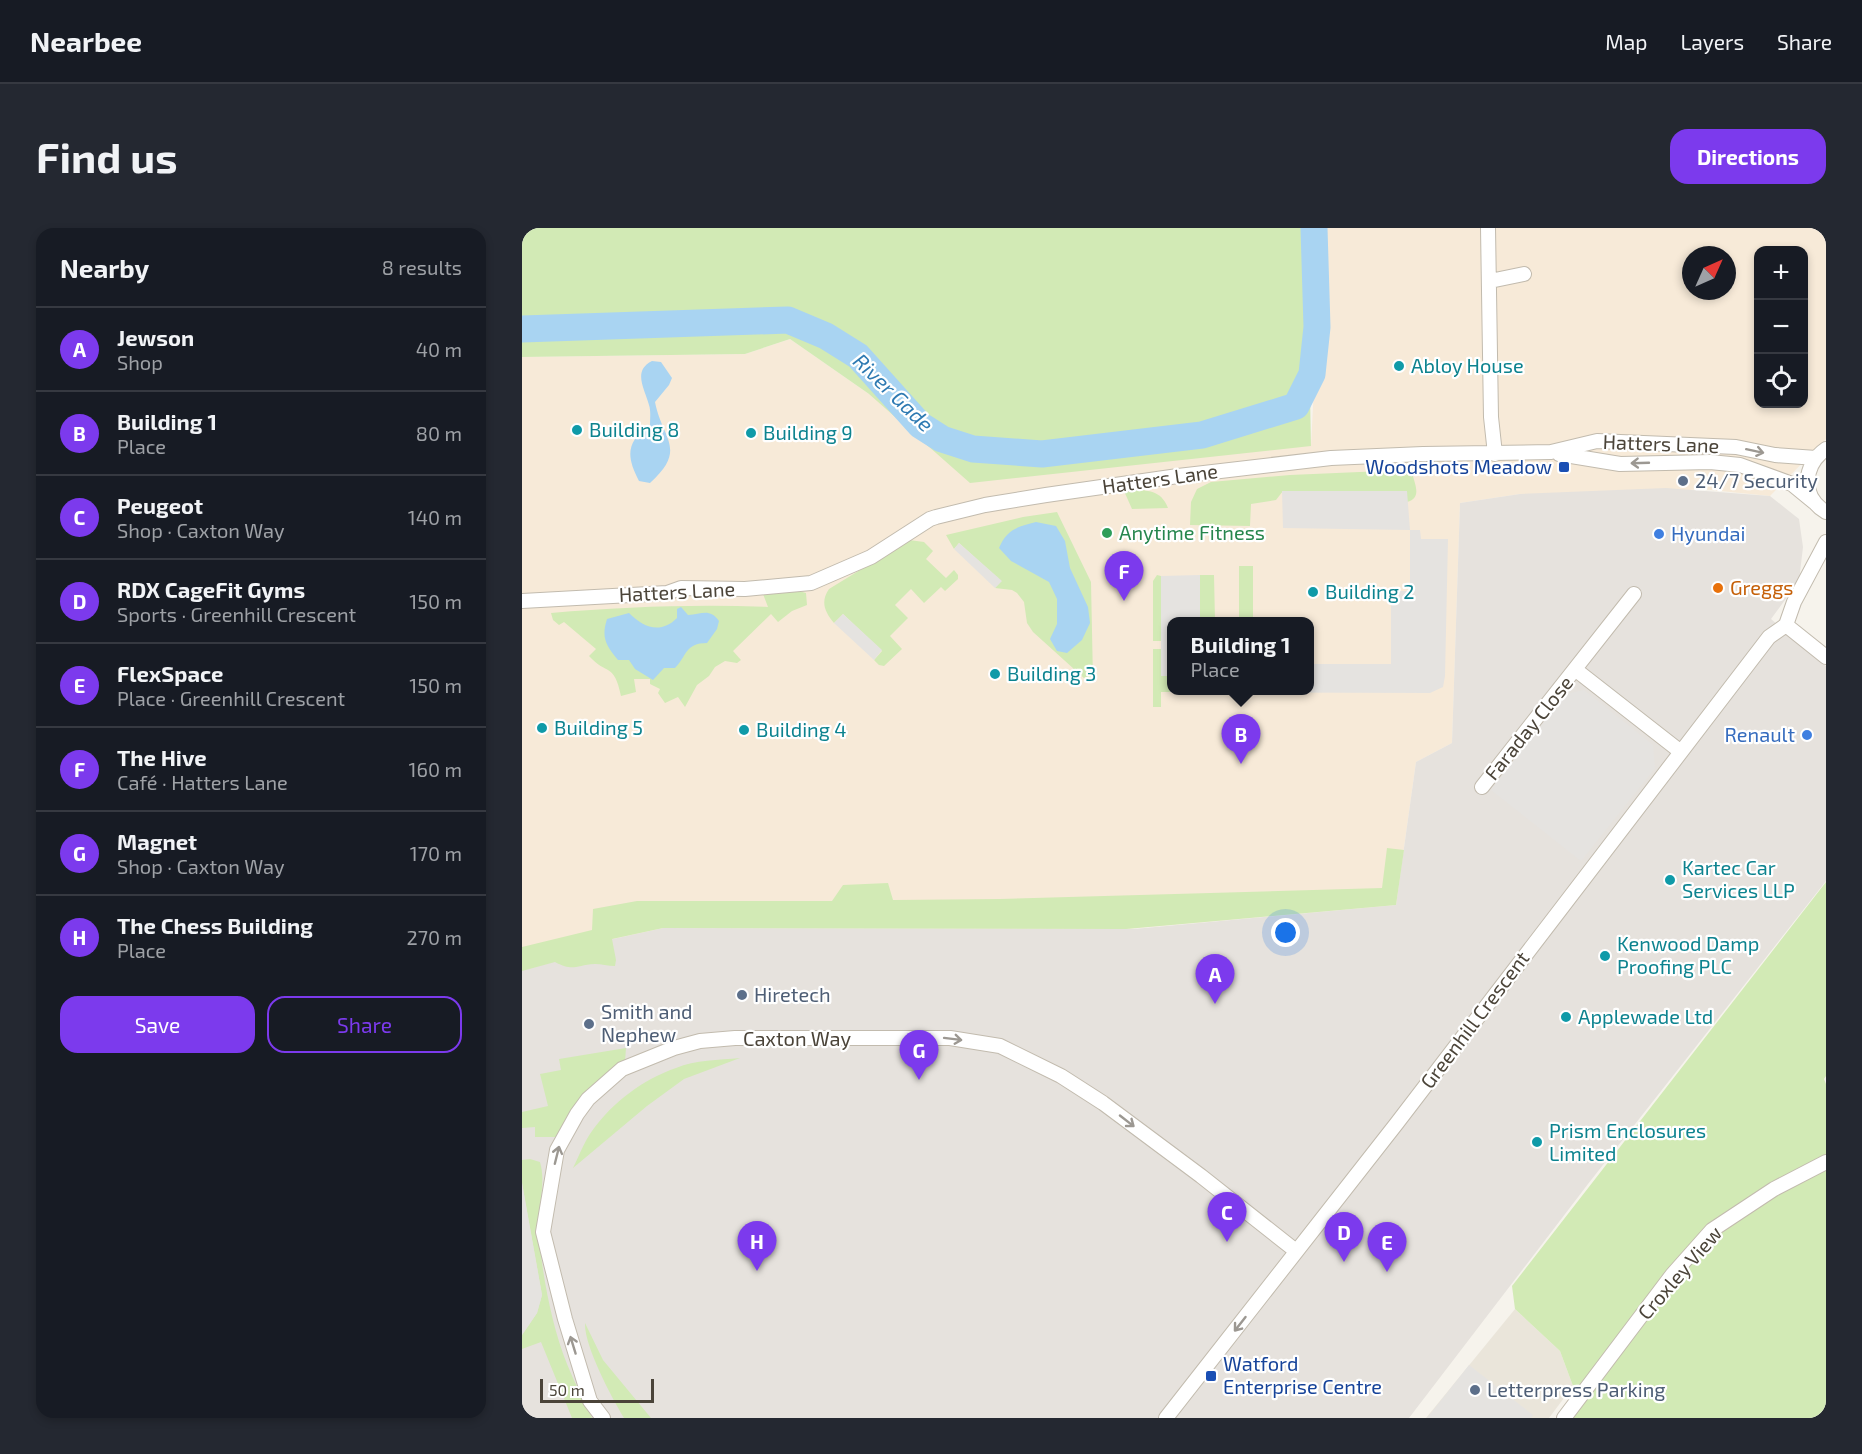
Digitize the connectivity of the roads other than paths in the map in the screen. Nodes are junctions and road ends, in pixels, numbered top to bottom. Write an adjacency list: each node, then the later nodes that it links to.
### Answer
1 (1488, 228): 3 (street)
2 (1524, 274): 3 (street)
3 (1490, 281): 5 (street)
4 (1551, 452): 5 (street, Hatters Lane); 6 (street, Hatters Lane, one-way to 6); 7 (street, one-way to 4)
5 (1495, 454): 11 (street, Hatters Lane)
6 (1821, 454): 7 (street)
7 (1814, 502): 8 (street)
8 (1826, 512)
9 (1826, 542): 12 (street, Greenhill Crescent)
10 (1634, 594): 14 (street, Faraday Close)
11 (522, 602)
12 (1786, 625): 13 (street); 15 (street, Greenhill Crescent)
13 (1826, 657)
14 (1576, 670): 15 (street, Faraday Close); 16 (street, Faraday Close)
15 (1681, 752): 18 (street, Greenhill Crescent)
16 (1482, 787)
17 (1826, 1162): 21 (street, Croxley View)
18 (1296, 1251): 19 (street, Caxton Way, one-way to 18); 20 (street, Greenhill Crescent, one-way to 20)
19 (603, 1418)
20 (1166, 1418)
21 (1564, 1418)

